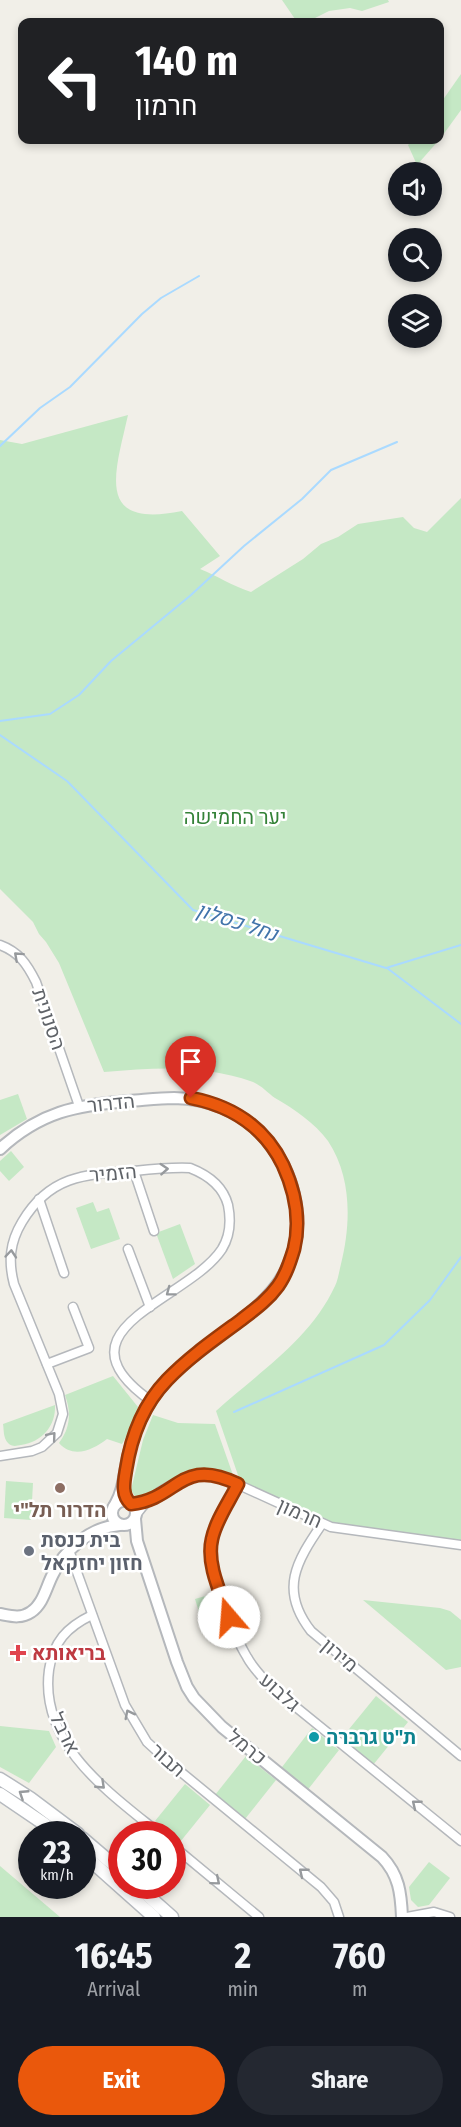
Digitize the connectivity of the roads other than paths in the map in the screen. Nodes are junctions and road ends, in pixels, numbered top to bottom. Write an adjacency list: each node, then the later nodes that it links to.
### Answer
1 (0, 945): 2 (street, הסנונית, one-way to 1)
2 (79, 1106): 3 (street, הדרור); 12 (street, הדרור)
3 (0, 1149)
4 (134, 1171): 5 (street, הזמיר); 6 (street); 10 (street, הזמיר, one-way to 10)
5 (39, 1198): 8 (street); 11 (street, הזמיר, one-way to 5)
6 (154, 1231)
7 (128, 1249): 10 (street)
8 (64, 1274)
9 (73, 1307): 11 (street)
10 (150, 1307): 12 (street, הזמיר)
11 (46, 1364): 13 (street, הזמיר, one-way to 11)
12 (150, 1401): 15 (street, הדרור)
13 (0, 1456)
14 (238, 1484): 17 (street, חרמון); 18 (street, חרמון); 32 (street, גלבוע, one-way to 14)
15 (123, 1489): 16 (street, הדרור); 17 (street)
16 (114, 1508): 17 (street); 19 (street); 20 (street)
17 (132, 1510): 19 (street); 21 (street, כרמל)
18 (322, 1524): 22 (street, חרמון); 26 (street, מירון)
19 (121, 1525): 20 (street); 21 (street, כרמל)
20 (100, 1529): 23 (street)
21 (137, 1541): 42 (street, כרמל)
22 (461, 1545)
23 (69, 1550): 24 (street); 25 (street, תבור)
24 (0, 1614)
25 (92, 1615): 31 (street, ארבל, one-way to 31); 41 (street, תבור, one-way to 25)
26 (461, 1756)
27 (0, 1779): 30 (main road, one-way to 27)
28 (0, 1794): 29 (main road)
29 (40, 1821)
30 (61, 1821)
31 (145, 1821)
32 (461, 1841)
33 (96, 1850): 35 (main road)
34 (186, 1857): 40 (street, one-way to 40)
35 (108, 1860)
36 (96, 1865): 38 (main road)
37 (152, 1899): 39 (main road)
38 (154, 1917)
39 (172, 1917)
40 (259, 1917)
41 (339, 1917)
42 (402, 1917)
43 (407, 1917): 44 (street)
44 (450, 1917)

